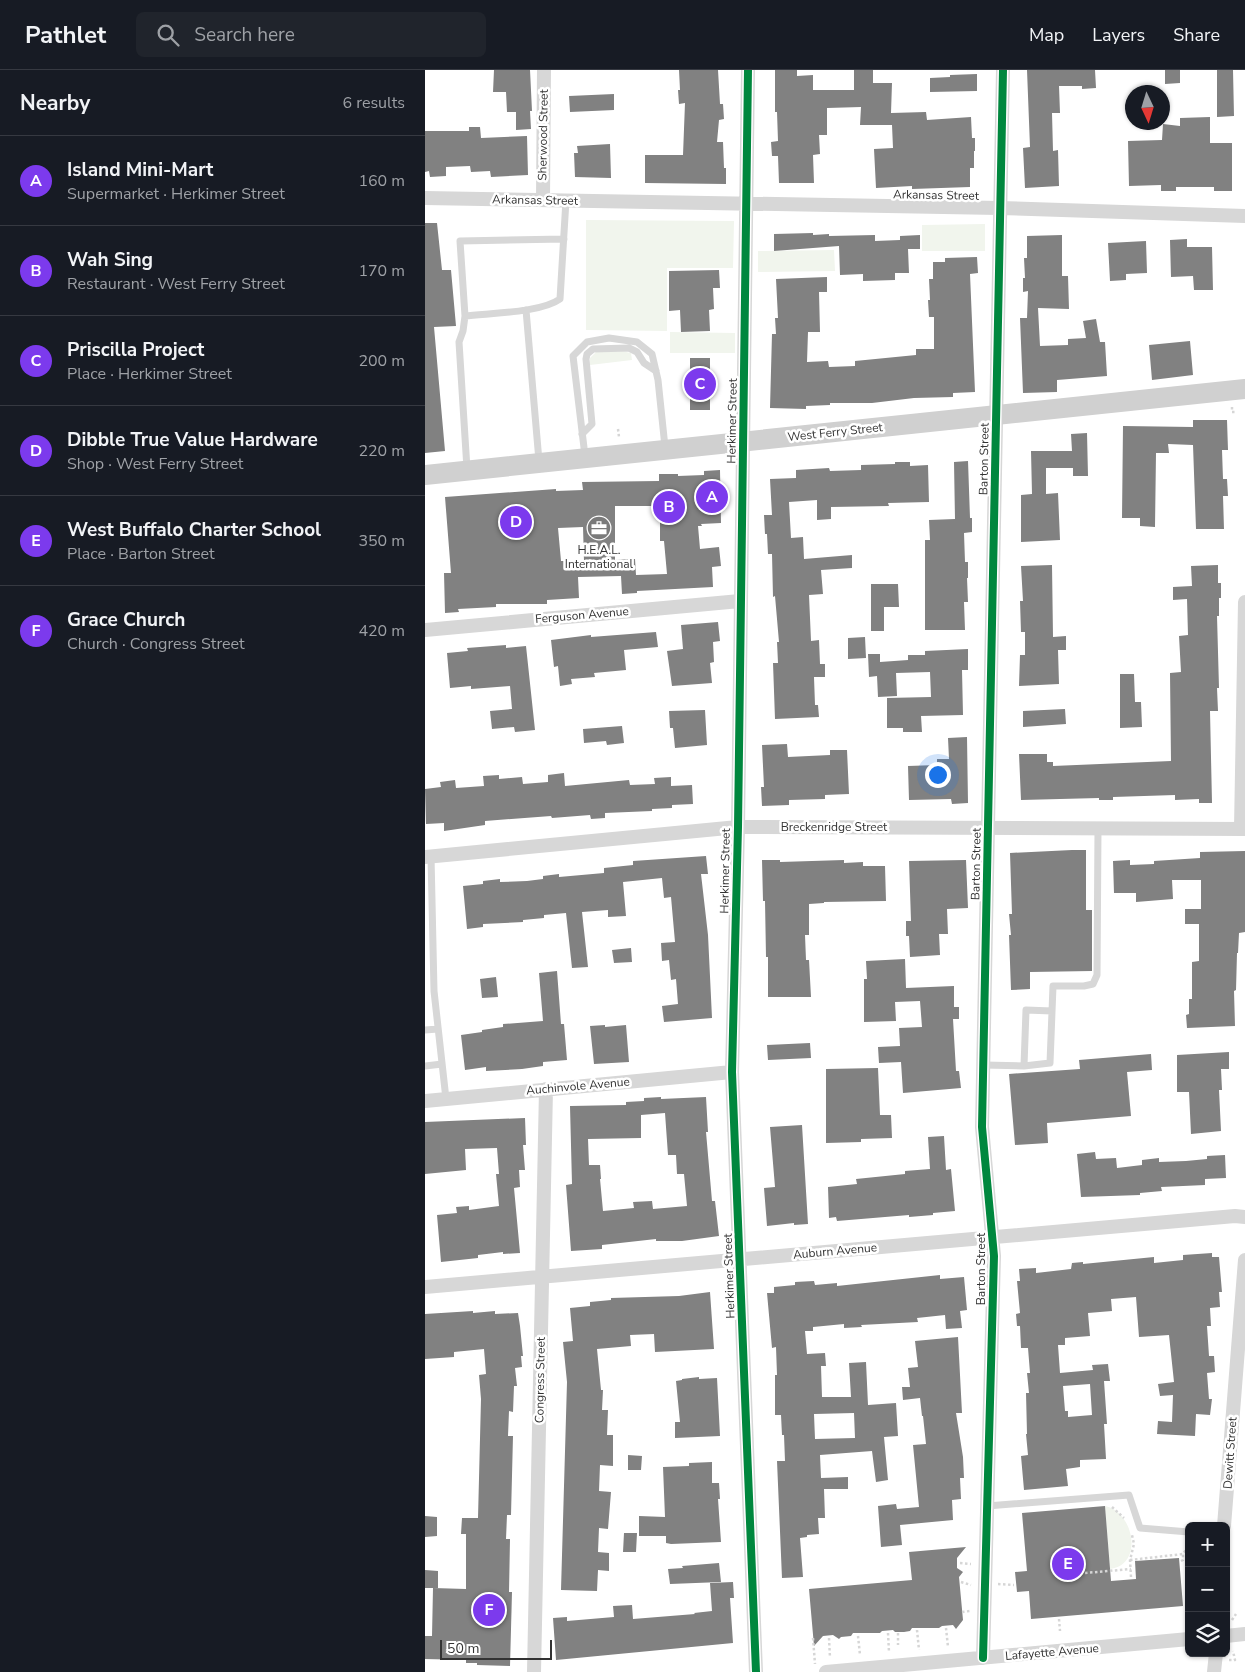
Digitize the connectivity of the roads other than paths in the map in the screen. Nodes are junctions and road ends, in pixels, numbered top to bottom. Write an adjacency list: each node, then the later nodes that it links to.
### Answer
1 (544, 70): 5 (street, Sherwood Street)
2 (748, 70): 7 (street, Herkimer Street)
3 (1003, 70): 8 (street, Barton Street)
4 (425, 198): 5 (street, Arkansas Street)
5 (543, 200): 6 (street, Arkansas Street)
6 (565, 200): 7 (street, Arkansas Street); 10 (lane)
7 (747, 204): 8 (street, Arkansas Street); 17 (street, Herkimer Street)
8 (999, 208): 9 (street, Arkansas Street); 15 (street, Barton Street)
9 (1245, 216)
10 (564, 239): 11 (lane); 12 (lane)
11 (526, 310): 12 (lane); 20 (lane)
12 (465, 316): 21 (lane)
13 (656, 371): 16 (lane); 16 (lane); 18 (lane)
14 (1245, 389): 15 (street, West Ferry Street)
15 (996, 415): 17 (street, West Ferry Street); 27 (street, Barton Street)
16 (582, 434): 19 (lane)
17 (744, 442): 18 (street, West Ferry Street); 23 (street, Herkimer Street)
18 (666, 450): 19 (street, West Ferry Street)
19 (585, 458): 20 (street, West Ferry Street)
20 (539, 463): 21 (street, West Ferry Street)
21 (467, 471): 22 (street, West Ferry Street)
22 (425, 475)
23 (739, 601): 25 (street, Ferguson Avenue); 26 (street, Herkimer Street)
24 (1245, 602): 29 (street)
25 (425, 630)
26 (738, 827): 27 (street, Breckenridge Street); 30 (street, Breckenridge Street); 38 (street, Herkimer Street)
27 (988, 828): 28 (street, Breckenridge Street); 35 (street, Barton Street)
28 (1098, 829): 29 (street, Breckenridge Street); 31 (lane)
29 (1243, 830)
30 (428, 857): 32 (lane)
31 (1052, 1011): 37 (lane); 37 (lane)
32 (438, 1029): 33 (lane); 34 (lane)
33 (425, 1030)
34 (442, 1064): 36 (lane); 40 (lane)
35 (984, 1065): 37 (lane); 43 (street, Barton Street)
36 (425, 1066)
37 (1023, 1066)
38 (732, 1072): 39 (street, Auchinvole Avenue); 44 (street, Herkimer Street)
39 (546, 1089): 40 (street, Auchinvole Avenue); 46 (street, Congress Street)
40 (446, 1099): 41 (street, Auchinvole Avenue)
41 (425, 1101)
42 (1245, 1217): 43 (street, Auburn Avenue)
43 (993, 1237): 44 (street, Auburn Avenue); 48 (street, Barton Street)
44 (740, 1259): 46 (street, Auburn Avenue); 57 (street, Herkimer Street)
45 (1245, 1260): 49 (street, Dewitt Street)
46 (542, 1277): 47 (street, Auburn Avenue); 56 (street, Congress Street)
47 (425, 1287)
48 (987, 1506): 50 (lane); 55 (street, Barton Street)
49 (1224, 1522)
50 (1185, 1532)
51 (1245, 1634): 52 (street)
52 (1230, 1636)
53 (1185, 1639): 55 (street, Lafayette Avenue)
54 (1222, 1657): 59 (street)
55 (983, 1658): 58 (street, Lafayette Avenue)
56 (534, 1672)
57 (756, 1672)
58 (826, 1672)
59 (1215, 1672)

